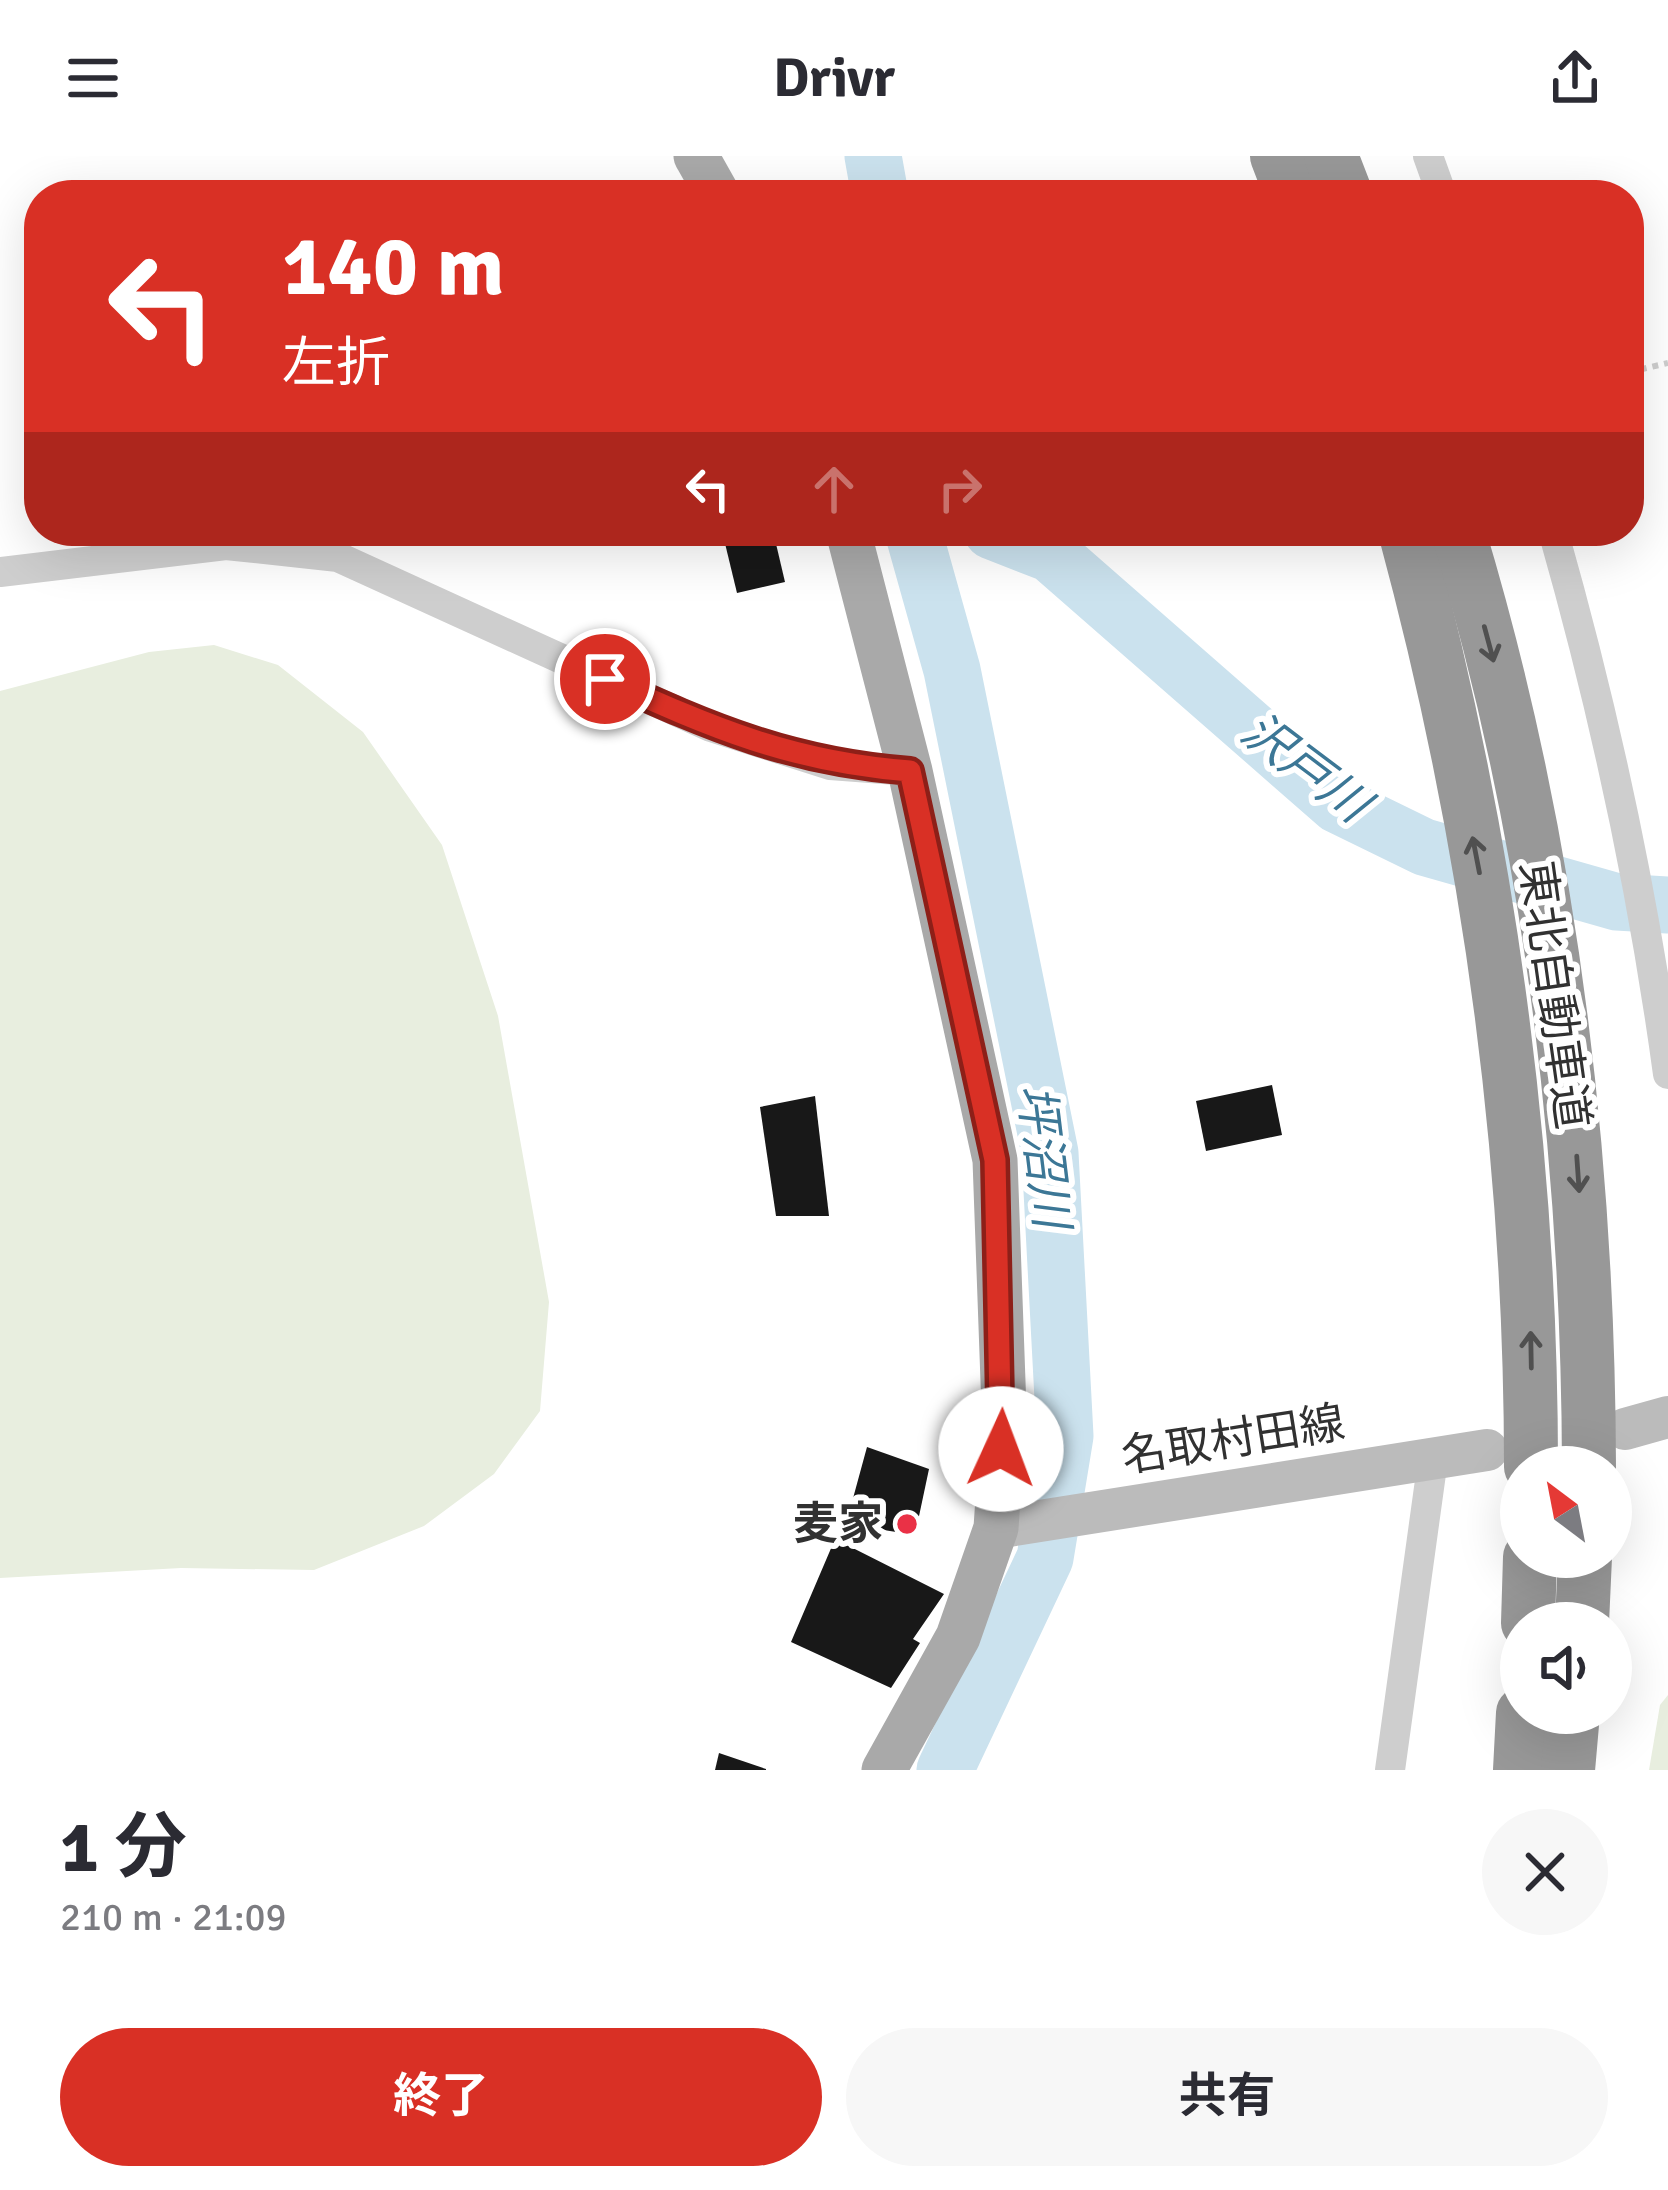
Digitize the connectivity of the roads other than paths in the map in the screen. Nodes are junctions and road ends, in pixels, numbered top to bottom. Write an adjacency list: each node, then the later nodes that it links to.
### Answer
1 (218, 546): 7 (street)
2 (235, 546): 8 (street)
3 (852, 546): 8 (main road)
4 (1409, 546): 12 (highway, 東北自動車道, one-way to 4)
5 (1462, 546): 13 (highway, 東北自動車道, one-way to 13)
6 (1557, 546): 9 (street)
7 (0, 572)
8 (910, 771): 17 (main road)
9 (1665, 1033): 10 (street)
10 (1668, 1074)
11 (1668, 1418): 14 (main road)
12 (1510, 1446)
13 (1607, 1446)
14 (1611, 1446)
15 (1500, 1458): 16 (main road, 名取村田線)
16 (1432, 1459): 17 (main road, 名取村田線); 21 (street)
17 (1003, 1528): 20 (main road)
18 (1522, 1734): 22 (highway)
19 (1571, 1734): 23 (highway)
20 (884, 1770)
21 (1390, 1770)
22 (1520, 1770)
23 (1568, 1770)

